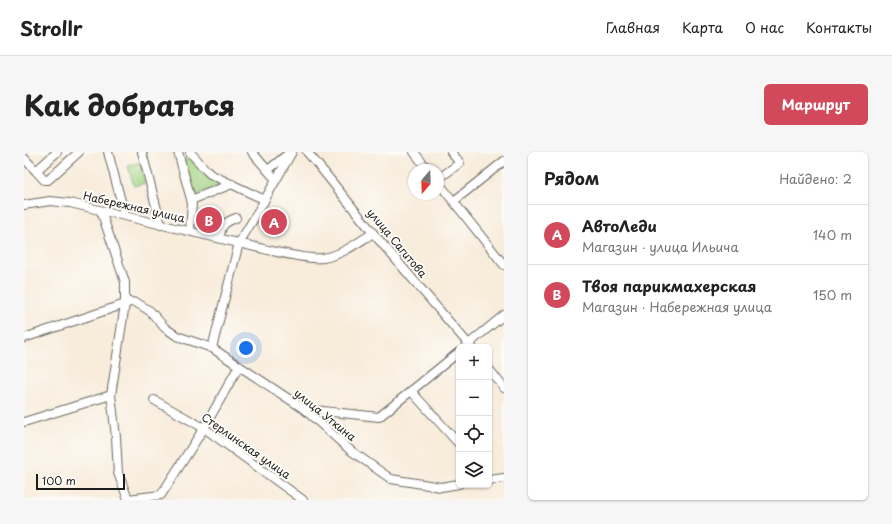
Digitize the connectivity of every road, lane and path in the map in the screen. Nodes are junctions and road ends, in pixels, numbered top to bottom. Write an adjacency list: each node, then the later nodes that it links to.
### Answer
1 (57, 152): 16 (street)
2 (79, 152): 16 (street)
3 (108, 152): 26 (street)
4 (142, 152): 28 (street)
5 (178, 152): 21 (street)
6 (190, 152): 19 (street)
7 (252, 152): 15 (street)
8 (292, 152): 15 (street); 18 (street)
9 (307, 152): 30 (street, улица Сагитова)
10 (414, 152): 14 (street)
11 (451, 152): 17 (street)
12 (24, 158): 16 (street)
13 (504, 162): 23 (street)
14 (423, 164)
15 (268, 170): 18 (street)
16 (36, 171)
17 (444, 176)
18 (276, 180): 22 (street)
19 (232, 184): 21 (street); 22 (street)
20 (444, 188): 23 (street)
21 (191, 200): 29 (street)
22 (265, 200): 32 (street)
23 (454, 201): 33 (street)
24 (24, 205): 25 (street, Набережная улица)
25 (101, 211): 26 (street, Набережная улица); 34 (street)
26 (125, 216): 28 (street, Набережная улица)
27 (236, 218): 31 (street)
28 (161, 225): 29 (street, Набережная улица)
29 (190, 231): 31 (street, Набережная улица)
30 (373, 233): 32 (street, Набережная улица); 39 (street, улица Сагитова)
31 (219, 238): 32 (street, Набережная улица)
32 (239, 243): 41 (street)
33 (504, 265)
34 (125, 282): 35 (street); 36 (street)
35 (137, 303): 36 (street); 41 (street, улица Уткина)
36 (125, 304): 38 (street); 47 (street)
37 (504, 315): 40 (street)
38 (25, 336)
39 (466, 344)
40 (470, 344)
41 (212, 348): 43 (street, улица Уткина)
42 (456, 354): 46 (street)
43 (239, 366): 49 (street, улица Уткина); 51 (street)
44 (492, 373): 45 (street)
45 (504, 388)
46 (411, 391): 49 (street); 52 (street)
47 (111, 395): 50 (street); 56 (street)
48 (154, 400): 51 (street, Стерлинская улица)
49 (304, 409): 55 (street, улица Уткина)
50 (24, 422)
51 (204, 428): 56 (street); 57 (street, Стерлинская улица)
52 (456, 441)
53 (504, 478): 54 (street)
54 (492, 480)
55 (456, 484)
56 (128, 500)
57 (304, 500)

